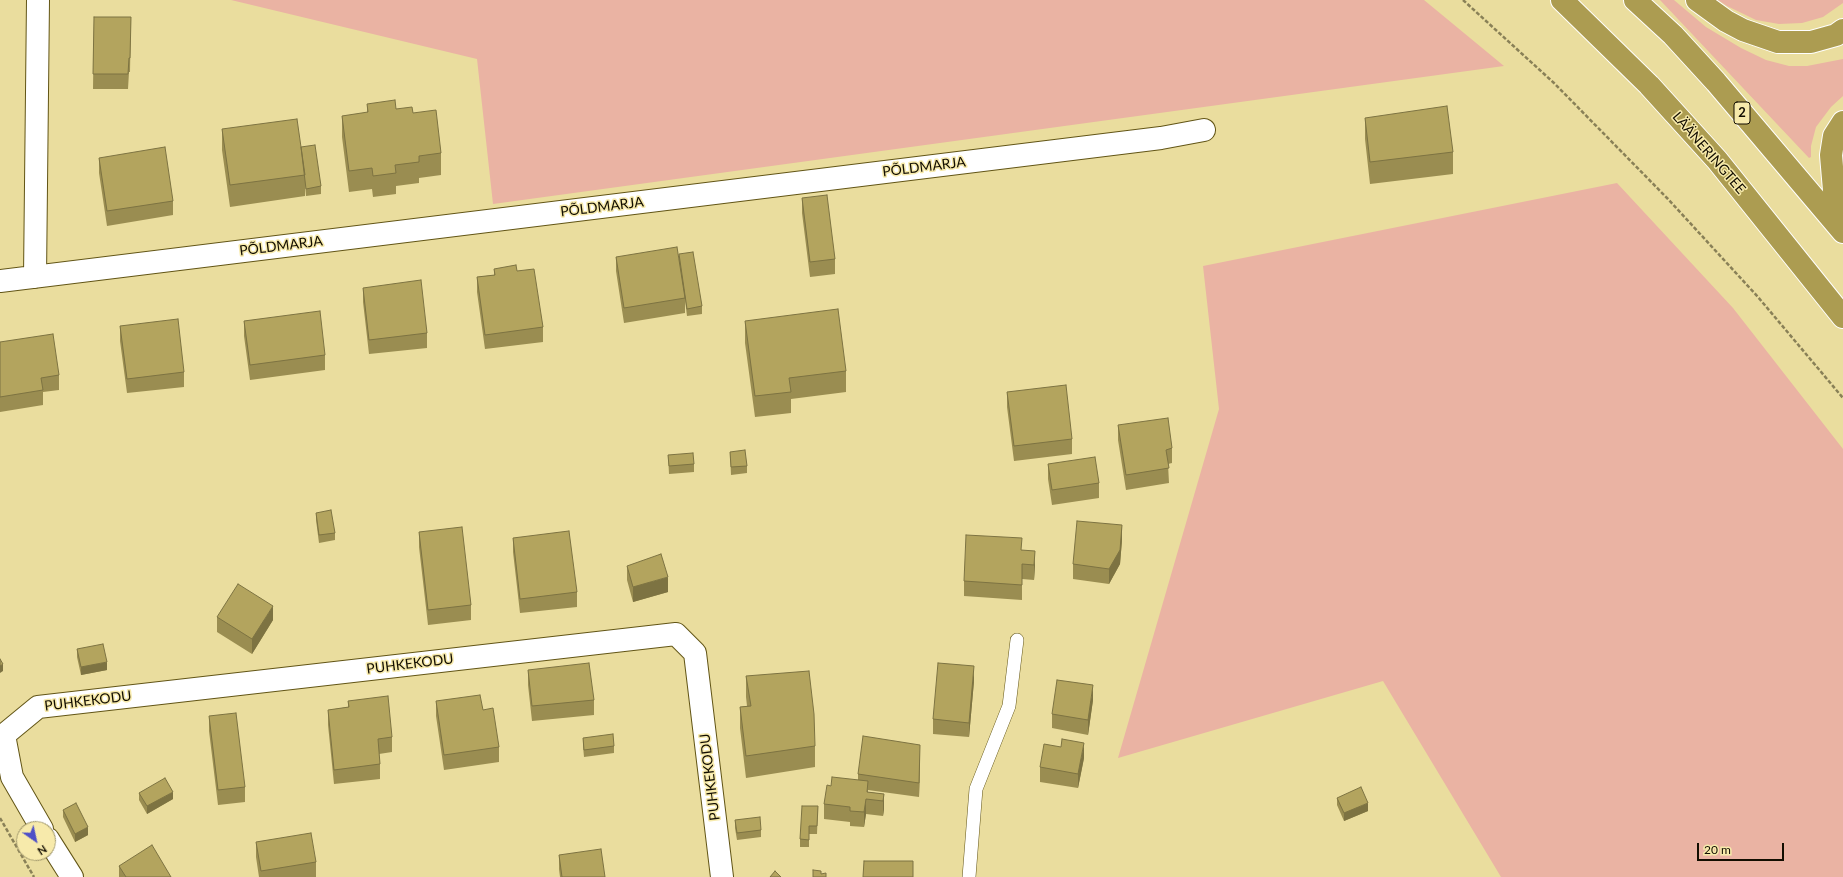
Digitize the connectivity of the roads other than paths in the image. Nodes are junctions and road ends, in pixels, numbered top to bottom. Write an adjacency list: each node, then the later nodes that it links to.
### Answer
1 (38, 0): 10 (street)
2 (1562, 0): 12 (highway, LÄÄNERINGTEE)
3 (1635, 0): 9 (highway, 2)
4 (1697, 0): 5 (highway)
5 (1843, 30)
6 (1843, 122): 8 (highway)
7 (1204, 130): 10 (street, PÕLDMARJA)
8 (1843, 211)
9 (1843, 232)
10 (35, 276): 11 (street, PÕLDMARJA)
11 (0, 281)
12 (1843, 318)
13 (1017, 640): 18 (lane)
14 (37, 821): 17 (street, PUHKEKODU)
15 (56, 852): 16 (street)
16 (72, 877)
17 (722, 877)
18 (969, 877)

